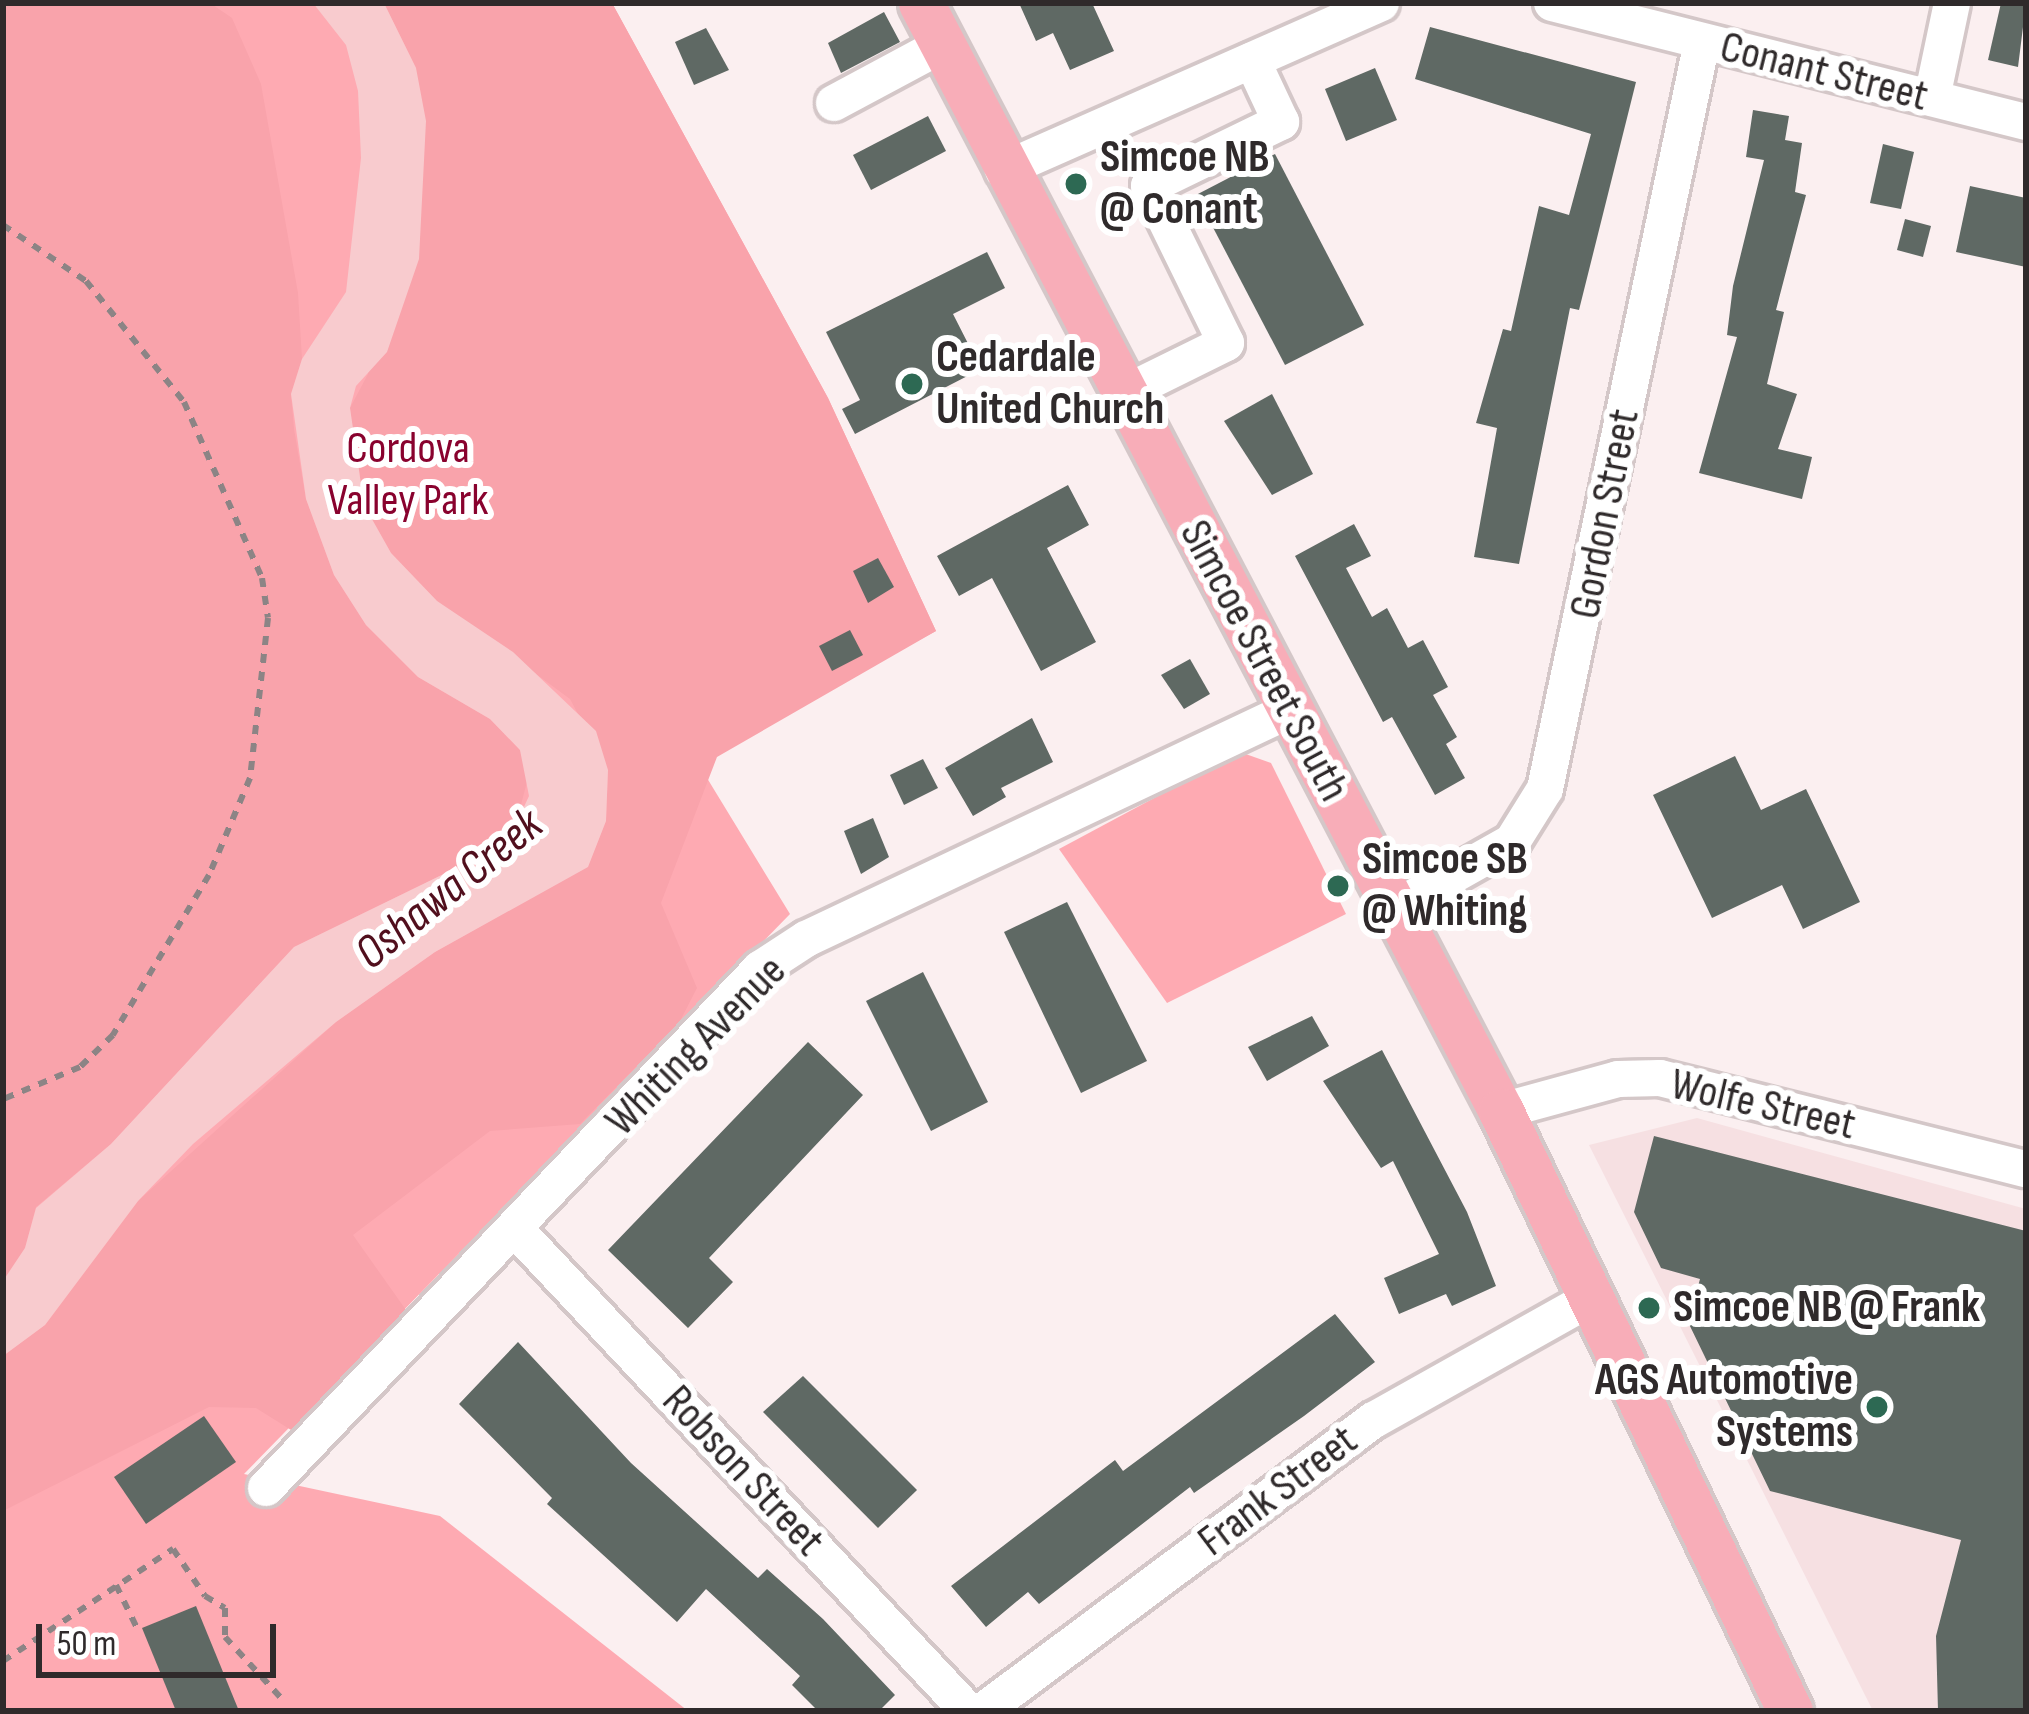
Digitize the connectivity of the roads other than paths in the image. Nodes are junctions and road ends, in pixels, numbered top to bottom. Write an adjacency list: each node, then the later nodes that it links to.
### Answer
1 (920, 3): 6 (main road, Simcoe Street South)
2 (1381, 3): 7 (street)
3 (1552, 3): 5 (street, Conant Street)
4 (1952, 3): 8 (street)
5 (1702, 42): 8 (street, Conant Street); 14 (street, Gordon Street)
6 (942, 45): 9 (street); 11 (main road, Simcoe Street South)
7 (1252, 60): 11 (street); 12 (street)
8 (1932, 98): 10 (street, Conant Street)
9 (834, 103)
10 (2026, 122)
11 (1004, 170): 12 (main road, Simcoe Street South)
12 (1123, 394): 13 (main road, Simcoe Street South)
13 (1289, 710): 14 (main road, Simcoe Street South); 17 (street, Whiting Avenue)
14 (1393, 909): 15 (main road, Simcoe Street South)
15 (1501, 1111): 16 (street, Wolfe Street); 18 (main road, Simcoe Street South)
16 (2026, 1168)
17 (518, 1232): 19 (street, Whiting Avenue); 20 (street, Robson Street)
18 (1591, 1298): 21 (street, Frank Street); 22 (main road, Simcoe Street South)
19 (266, 1488)
20 (968, 1711)
21 (983, 1711)
22 (1790, 1711)

